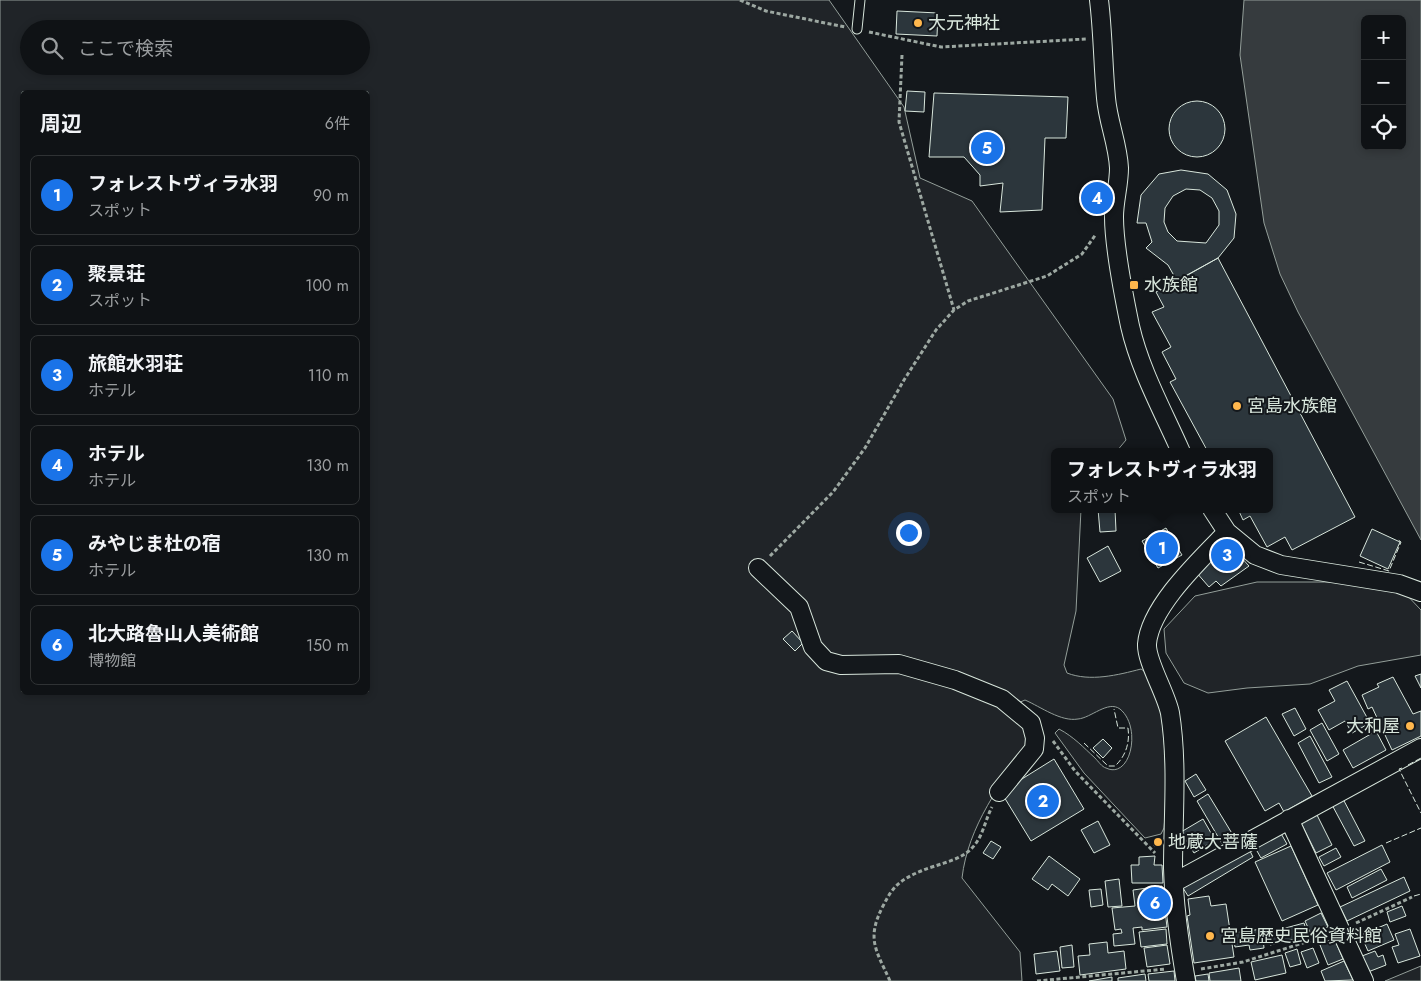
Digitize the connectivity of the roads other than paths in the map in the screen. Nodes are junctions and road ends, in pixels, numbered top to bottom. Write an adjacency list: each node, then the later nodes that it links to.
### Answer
1 (860, 0): 3 (lane)
2 (1098, 0): 4 (street)
3 (857, 29)
4 (1179, 448)
5 (1215, 513): 6 (street)
6 (1227, 532): 8 (street); 12 (street)
7 (758, 568): 10 (street)
8 (1421, 592)
9 (1421, 748): 11 (street)
10 (999, 792)
11 (1289, 819): 12 (street); 14 (street)
12 (1175, 882): 13 (street)
13 (1185, 976)
14 (1364, 981)

